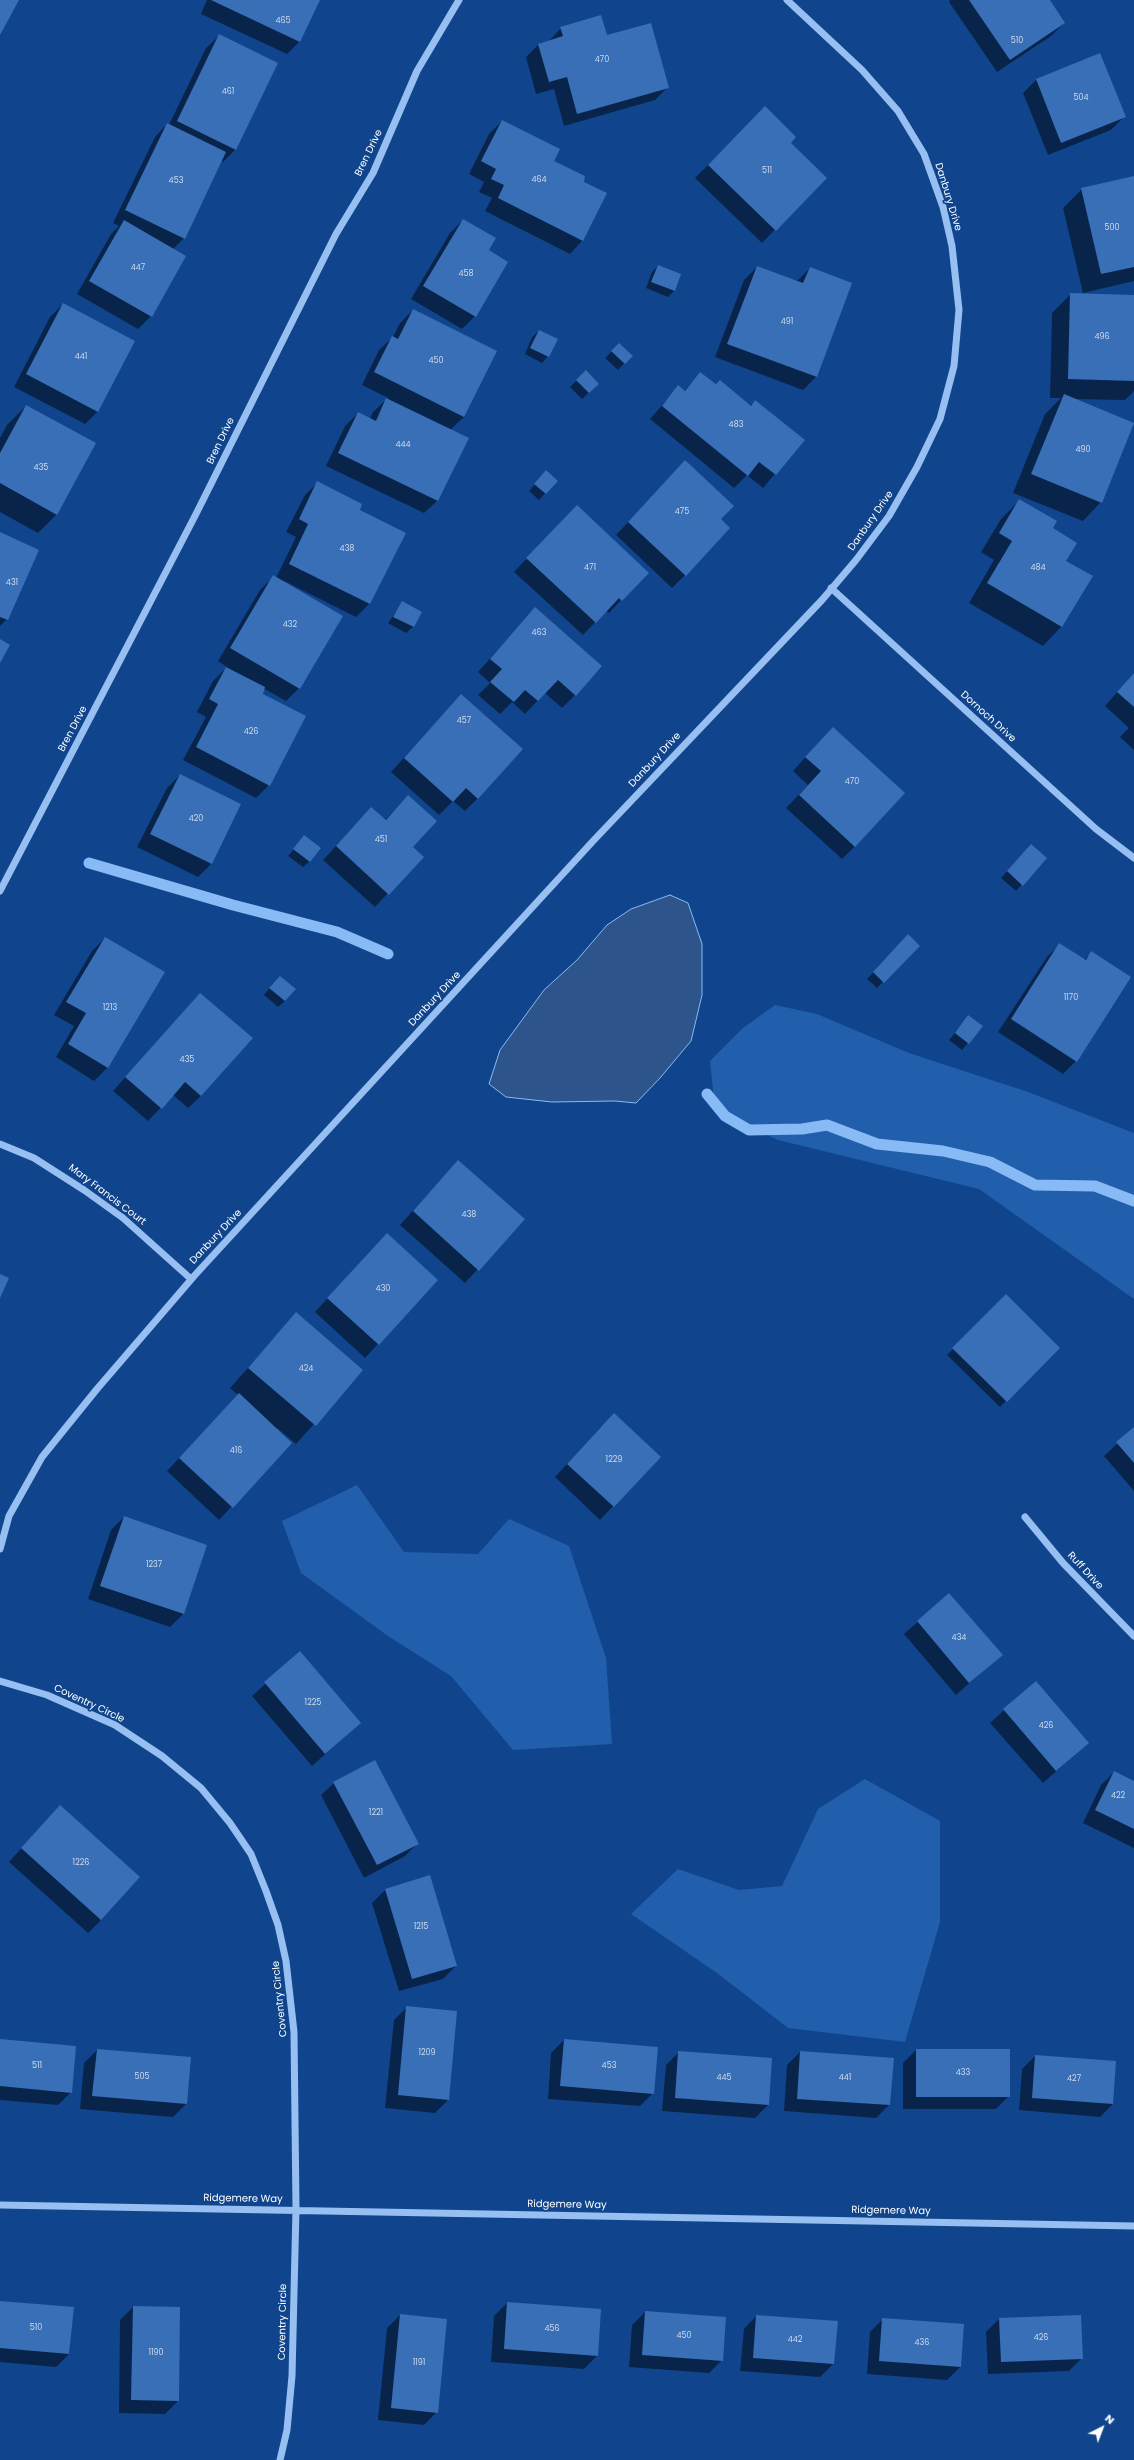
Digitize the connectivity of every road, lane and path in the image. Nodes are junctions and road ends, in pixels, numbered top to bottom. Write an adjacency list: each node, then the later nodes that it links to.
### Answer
1 (458, 0): 5 (street, Bren Drive)
2 (787, 0): 3 (street, Danbury Drive)
3 (831, 588): 4 (street, Dornoch Drive); 7 (street, Danbury Drive)
4 (1134, 858)
5 (0, 891)
6 (0, 1144): 7 (street, Mary Francis Court)
7 (192, 1279): 9 (street, Danbury Drive)
8 (1025, 1517): 10 (street, Ruff Drive)
9 (0, 1548)
10 (1134, 1636)
11 (0, 1681): 13 (street, Coventry Circle)
12 (0, 2205): 13 (street, Ridgemere Way)
13 (296, 2209): 14 (street, Ridgemere Way); 15 (street, Coventry Circle)
14 (1134, 2226)
15 (280, 2460)

